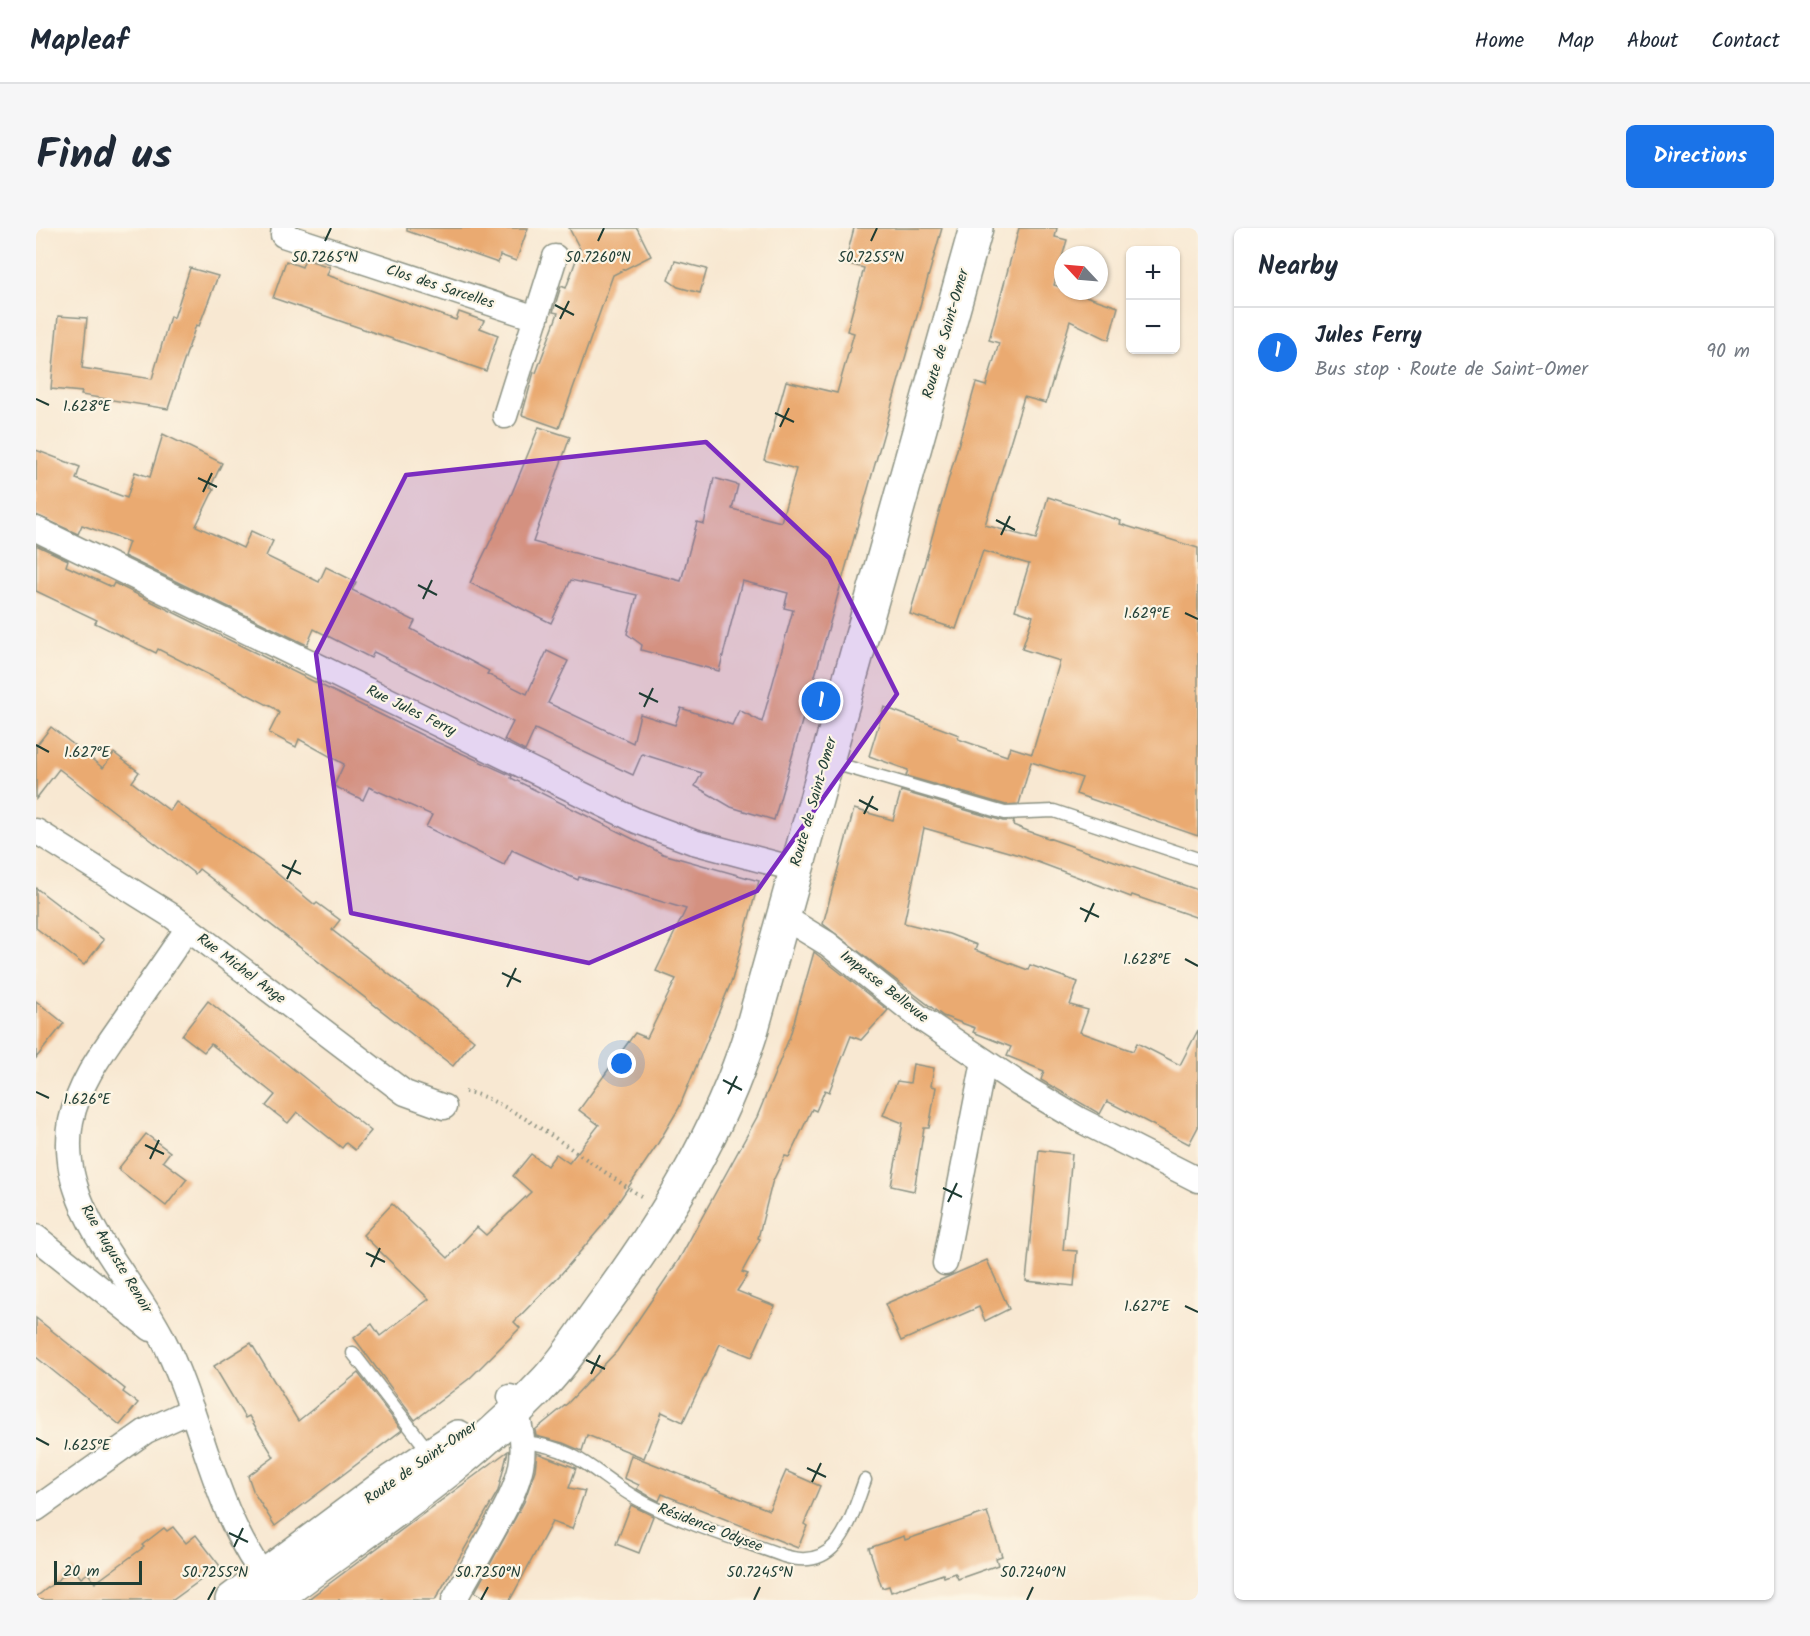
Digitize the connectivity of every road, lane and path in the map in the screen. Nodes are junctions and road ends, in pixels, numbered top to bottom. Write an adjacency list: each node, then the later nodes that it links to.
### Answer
1 (284, 228): 4 (street, Clos des Sarcelles)
2 (976, 228): 7 (main road, Route de Saint-Omer)
3 (555, 257): 4 (street)
4 (536, 318): 5 (street)
5 (504, 416)
6 (36, 529): 10 (street, Rue Jules Ferry)
7 (826, 761): 9 (lane); 10 (main road, Route de Saint-Omer)
8 (36, 831): 12 (street, Rue Michel Ange)
9 (1198, 859)
10 (795, 869): 11 (main road, Route de Saint-Omer)
11 (782, 916): 13 (street, Impasse Bellevue); 16 (main road, Route de Saint-Omer)
12 (188, 928): 14 (street, Rue Michel Ange); 19 (street, Rue Auguste Renoir)
13 (984, 1061): 15 (street, Impasse Bellevue); 18 (street)
14 (444, 1107): 16 (path)
15 (1198, 1180)
16 (668, 1211): 21 (main road, Route de Saint-Omer)
17 (36, 1237): 19 (street)
18 (945, 1263)
19 (162, 1338): 22 (street, Rue Auguste Renoir)
20 (353, 1353): 24 (lane)
21 (513, 1403): 23 (street); 24 (main road, Route de Saint-Omer); 27 (main road, Route de Saint-Omer)
22 (192, 1410): 26 (street); 27 (street, Rue Auguste Renoir)
23 (523, 1442): 25 (lane, Résidence Odysee); 29 (street)
24 (431, 1454): 27 (main road, Route de Saint-Omer)
25 (866, 1480)
26 (36, 1509)
27 (272, 1590): 28 (main road, Route de Saint-Omer)
28 (232, 1600)
29 (454, 1600)

